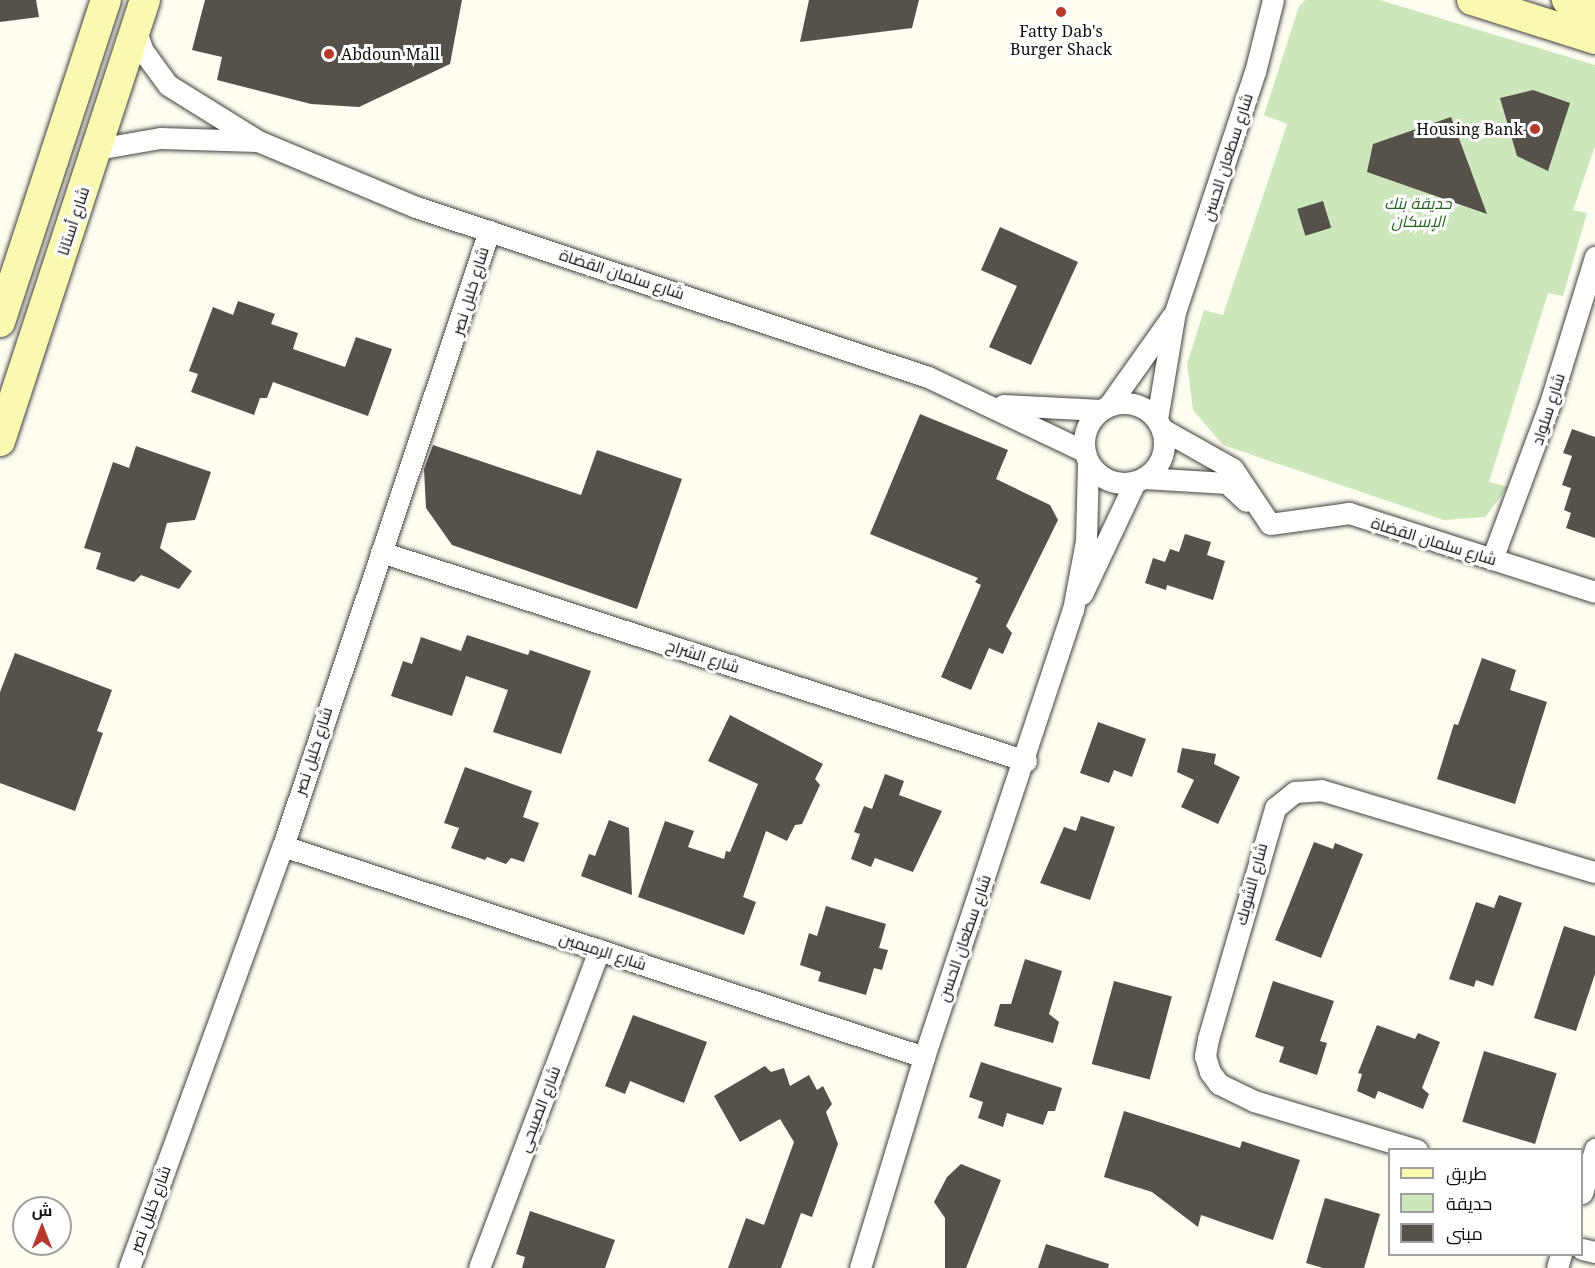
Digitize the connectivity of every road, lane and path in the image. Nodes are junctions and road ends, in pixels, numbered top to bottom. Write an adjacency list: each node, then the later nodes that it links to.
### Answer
1 (106, 0): 14 (street)
2 (145, 0): 7 (street, شارع أستانا)
3 (1273, 0): 13 (street, شارع سطعان الحسن)
4 (1472, 0): 8 (street)
5 (1567, 0): 6 (street)
6 (1595, 9)
7 (136, 31): 9 (street, شارع سلمان القضاة); 10 (street, شارع أستانا)
8 (1595, 39)
9 (258, 141): 10 (street, شارع سلمان القضاة); 11 (street, شارع سلمان القضاة)
10 (96, 149): 18 (street, شارع أستانا)
11 (489, 231): 15 (street, شارع سلمان القضاة); 22 (street, شارع خليل نصر)
12 (1595, 256): 23 (street, شارع سلواد)
13 (1174, 312): 16 (street, شارع سطعان الحسن); 17 (street, شارع سطعان الحسن)
14 (0, 322)
15 (988, 404): 16 (street, شارع سلمان القضاة); 19 (street, شارع سلمان القضاة)
16 (1105, 407): 17 (street); 19 (street)
17 (1159, 424): 20 (street); 21 (street)
18 (0, 441)
19 (1086, 457): 20 (street); 25 (street, شارع سطعان الحسن)
20 (1139, 480): 21 (street); 25 (street, شارع سطعان الحسن)
21 (1270, 524): 23 (street, شارع سلمان القضاة)
22 (381, 552): 26 (street, شارع الشراح); 27 (street, شارع خليل نصر)
23 (1492, 559): 24 (street, شارع سلمان القضاة)
24 (1595, 592)
25 (1074, 610): 26 (street, شارع سطعان الحسن)
26 (1026, 761): 30 (street, شارع سطعان الحسن)
27 (283, 846): 29 (street, شارع الرميمين); 34 (street, شارع خليل نصر)
28 (1595, 872): 31 (street, شارع الشوبك)
29 (599, 950): 30 (street, شارع الرميمين); 35 (street, شارع الصبيحي)
30 (924, 1057): 36 (street, شارع سطعان الحسن)
31 (1414, 1148)
32 (1595, 1149): 33 (street)
33 (1583, 1187)
34 (129, 1268)
35 (479, 1268)
36 (861, 1268)

